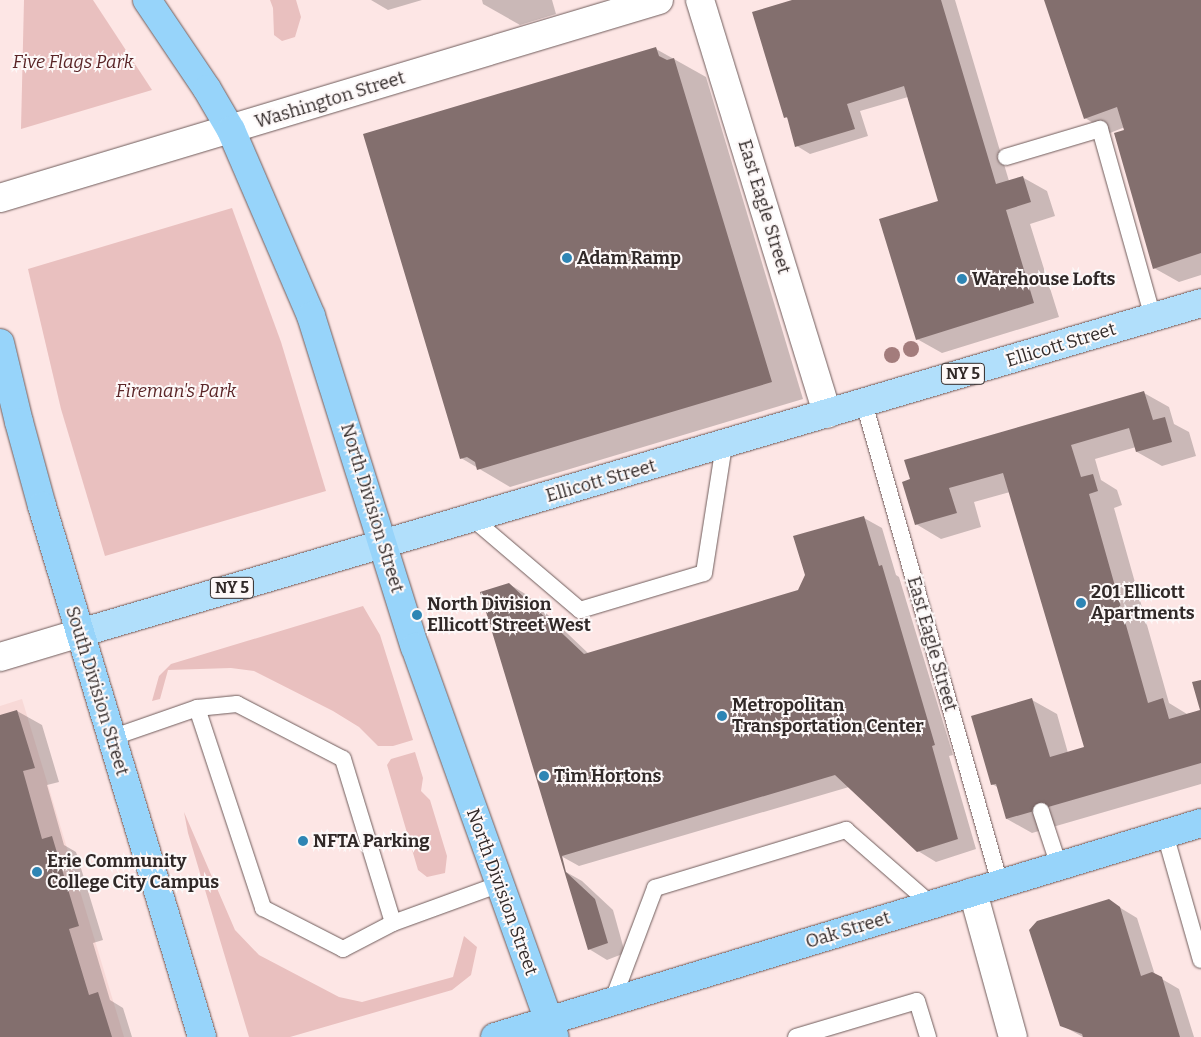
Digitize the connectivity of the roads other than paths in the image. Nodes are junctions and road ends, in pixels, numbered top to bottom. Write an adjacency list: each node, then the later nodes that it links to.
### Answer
1 (147, 0): 4 (highway, North Division Street)
2 (659, 0): 4 (street, Washington Street)
3 (700, 0): 11 (street, East Eagle Street)
4 (231, 130): 6 (street, Washington Street); 14 (highway, North Division Street)
5 (1006, 157): 8 (lane)
6 (0, 198)
7 (1201, 303): 8 (main road, Ellicott Street / NY 5)
8 (1153, 318): 10 (main road, Ellicott Street / NY 5)
9 (0, 343): 15 (highway, South Division Street)
10 (864, 403): 11 (main road, Ellicott Street / NY 5); 24 (lane, East Eagle Street)
11 (827, 414): 12 (main road, Ellicott Street / NY 5)
12 (724, 445): 13 (main road, Ellicott Street / NY 5); 13 (lane)
13 (472, 518): 14 (main road, Ellicott Street / NY 5)
14 (384, 544): 15 (main road, Ellicott Street / NY 5); 23 (highway, North Division Street)
15 (80, 633): 16 (street, Ellicott Street); 18 (highway, South Division Street)
16 (0, 657)
17 (197, 708): 18 (lane); 27 (lane); 27 (lane)
18 (111, 738): 31 (highway, South Division Street)
19 (1041, 811): 22 (lane)
20 (1201, 823): 21 (highway, Oak Street)
21 (1165, 834): 22 (highway, Oak Street); 28 (lane)
22 (1059, 866): 24 (highway, Oak Street)
23 (500, 884): 27 (lane); 30 (highway, North Division Street)
24 (1000, 884): 25 (highway, Oak Street)
25 (973, 892): 26 (highway, Oak Street); 35 (street)
26 (932, 905): 29 (highway, Oak Street); 29 (lane)
27 (393, 923)
28 (1201, 960)
29 (612, 1002): 30 (highway, Oak Street)
30 (552, 1029): 32 (highway, Oak Street)
31 (202, 1037)
32 (495, 1037)
33 (796, 1037): 34 (lane)
34 (928, 1037)
35 (1013, 1037)

